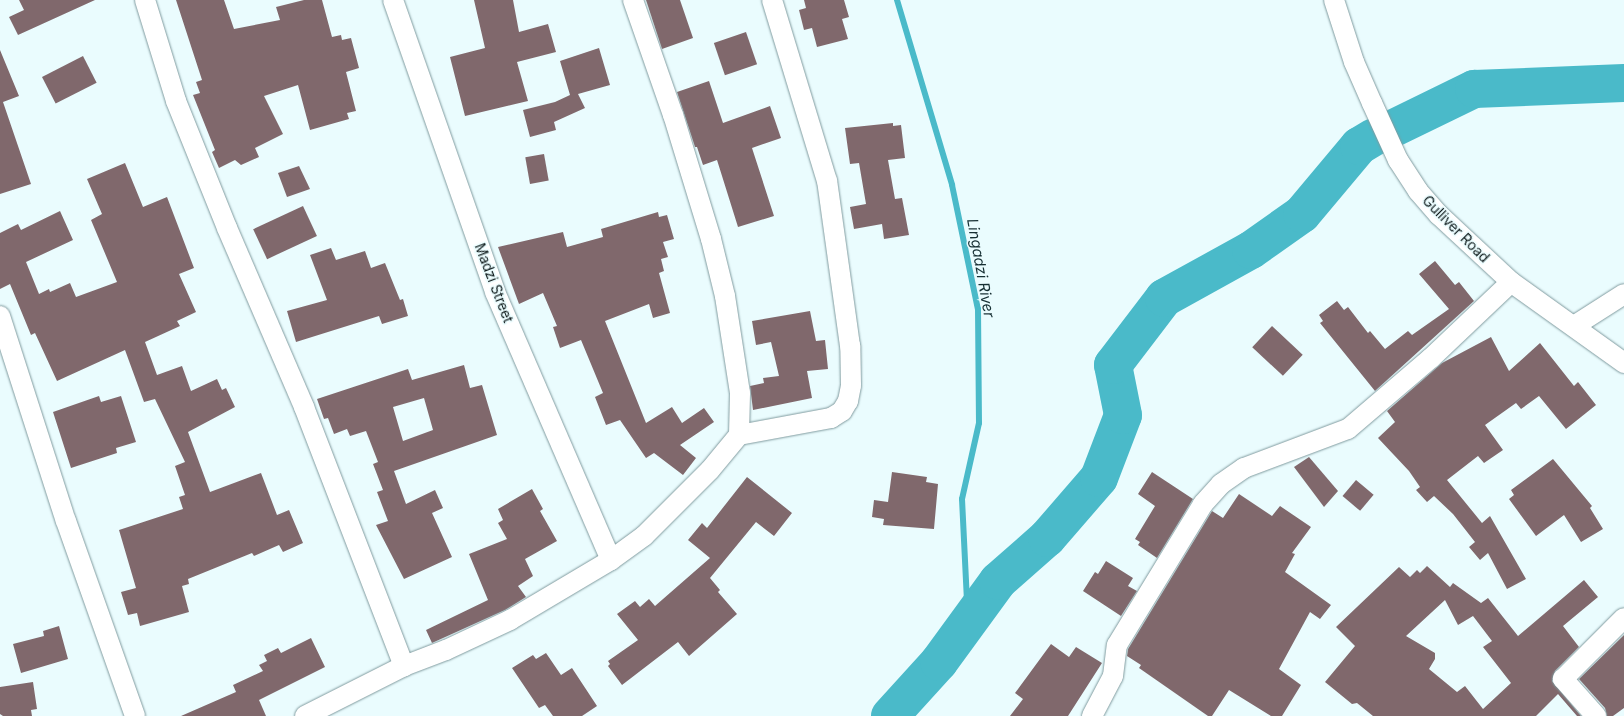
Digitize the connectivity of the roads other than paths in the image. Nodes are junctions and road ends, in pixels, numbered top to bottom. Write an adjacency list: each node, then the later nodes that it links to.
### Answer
1 (145, 0): 14 (street)
2 (392, 0): 12 (street, Madzi Street)
3 (633, 0): 11 (street)
4 (772, 0): 11 (street)
5 (1334, 0): 6 (street, Gulliver Road)
6 (1511, 282): 9 (street, Gulliver Road); 17 (street)
7 (1624, 294): 9 (street)
8 (0, 316): 15 (street)
9 (1574, 326): 10 (street, Gulliver Road)
10 (1624, 363)
11 (739, 435): 12 (street)
12 (611, 560): 14 (street)
13 (1624, 618): 18 (street)
14 (404, 666): 16 (street)
15 (135, 716)
16 (305, 716)
17 (1092, 716)
18 (1596, 716)

